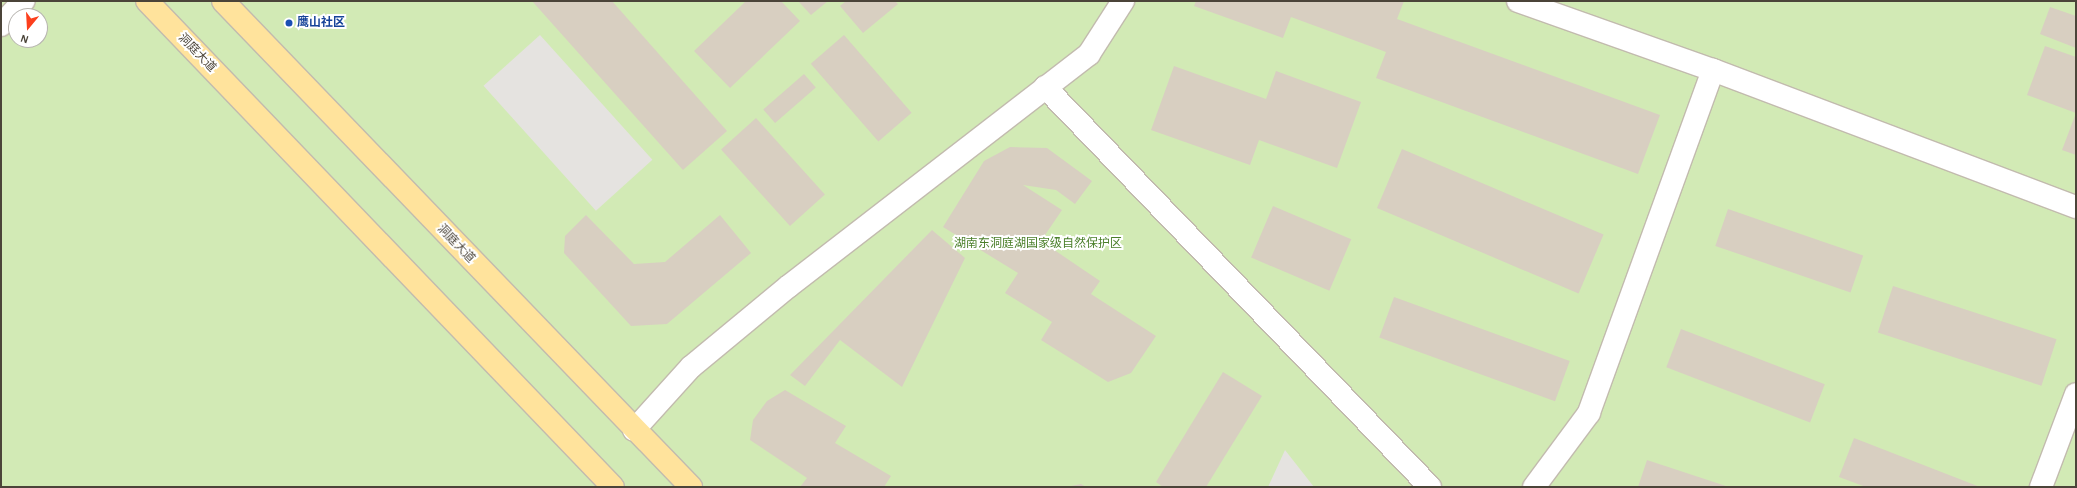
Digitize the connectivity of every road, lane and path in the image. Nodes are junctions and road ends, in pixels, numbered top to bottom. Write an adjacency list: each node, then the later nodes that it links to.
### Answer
1 (23, 1): 6 (street)
2 (147, 1): 12 (main road, 洞庭大道)
3 (223, 1): 11 (main road, 洞庭大道)
4 (1123, 1): 8 (street)
5 (1518, 1): 7 (street)
6 (1, 25)
7 (1713, 70): 9 (street); 15 (street)
8 (1045, 88): 11 (street); 14 (street)
9 (2076, 207)
10 (2076, 394): 16 (street)
11 (634, 430): 13 (main road, 洞庭大道)
12 (613, 487)
13 (691, 487)
14 (1430, 487)
15 (1534, 487)
16 (2041, 487)

